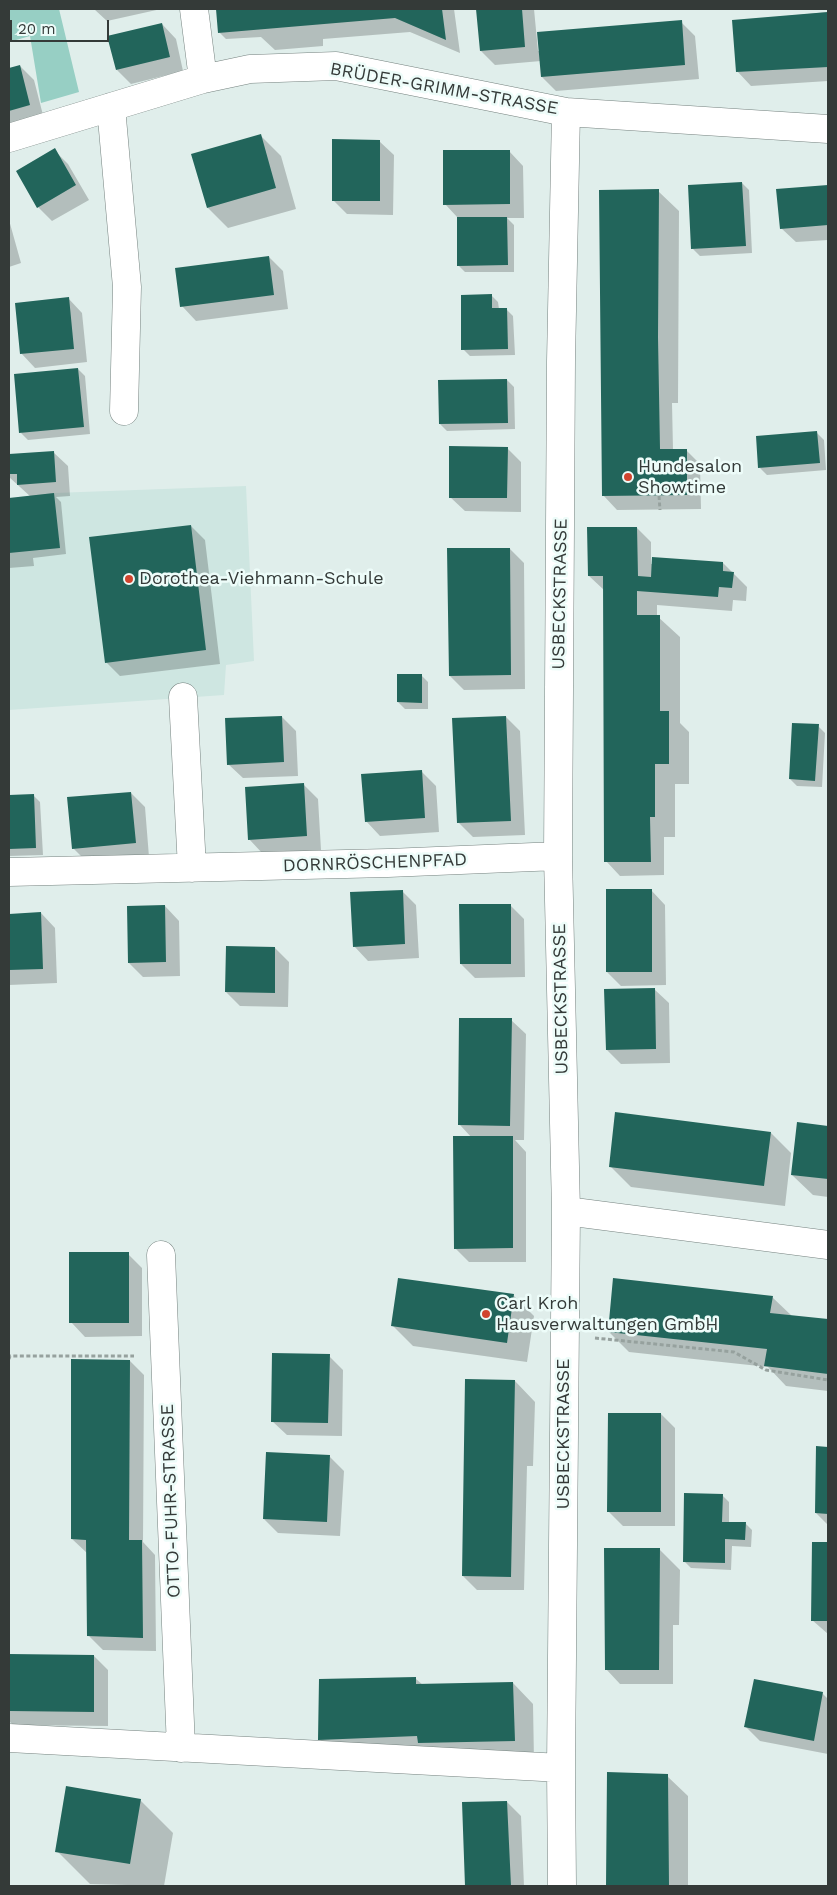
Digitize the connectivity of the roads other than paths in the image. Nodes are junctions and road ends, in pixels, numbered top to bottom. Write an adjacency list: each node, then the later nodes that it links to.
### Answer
1 (194, 9): 2 (street)
2 (203, 79): 3 (street, BRÜDER-GRIMM-STRASSE); 4 (street, BRÜDER-GRIMM-STRASSE)
3 (111, 107): 6 (street, BRÜDER-GRIMM-STRASSE); 7 (street)
4 (566, 112): 5 (street, BRÜDER-GRIMM-STRASSE); 9 (street, USBECKSTRASSE)
5 (828, 129)
6 (9, 138)
7 (124, 411)
8 (183, 697): 10 (street)
9 (558, 856): 10 (street, DORNRÖSCHENPFAD); 12 (street, USBECKSTRASSE)
10 (192, 868): 11 (street, DORNRÖSCHENPFAD)
11 (9, 872)
12 (566, 1211): 13 (street); 17 (street, USBECKSTRASSE)
13 (828, 1245)
14 (161, 1255): 16 (street, OTTO-FUHR-STRASSE)
15 (9, 1738): 16 (street)
16 (181, 1748): 17 (street)
17 (561, 1768): 18 (street, USBECKSTRASSE)
18 (562, 1886)

